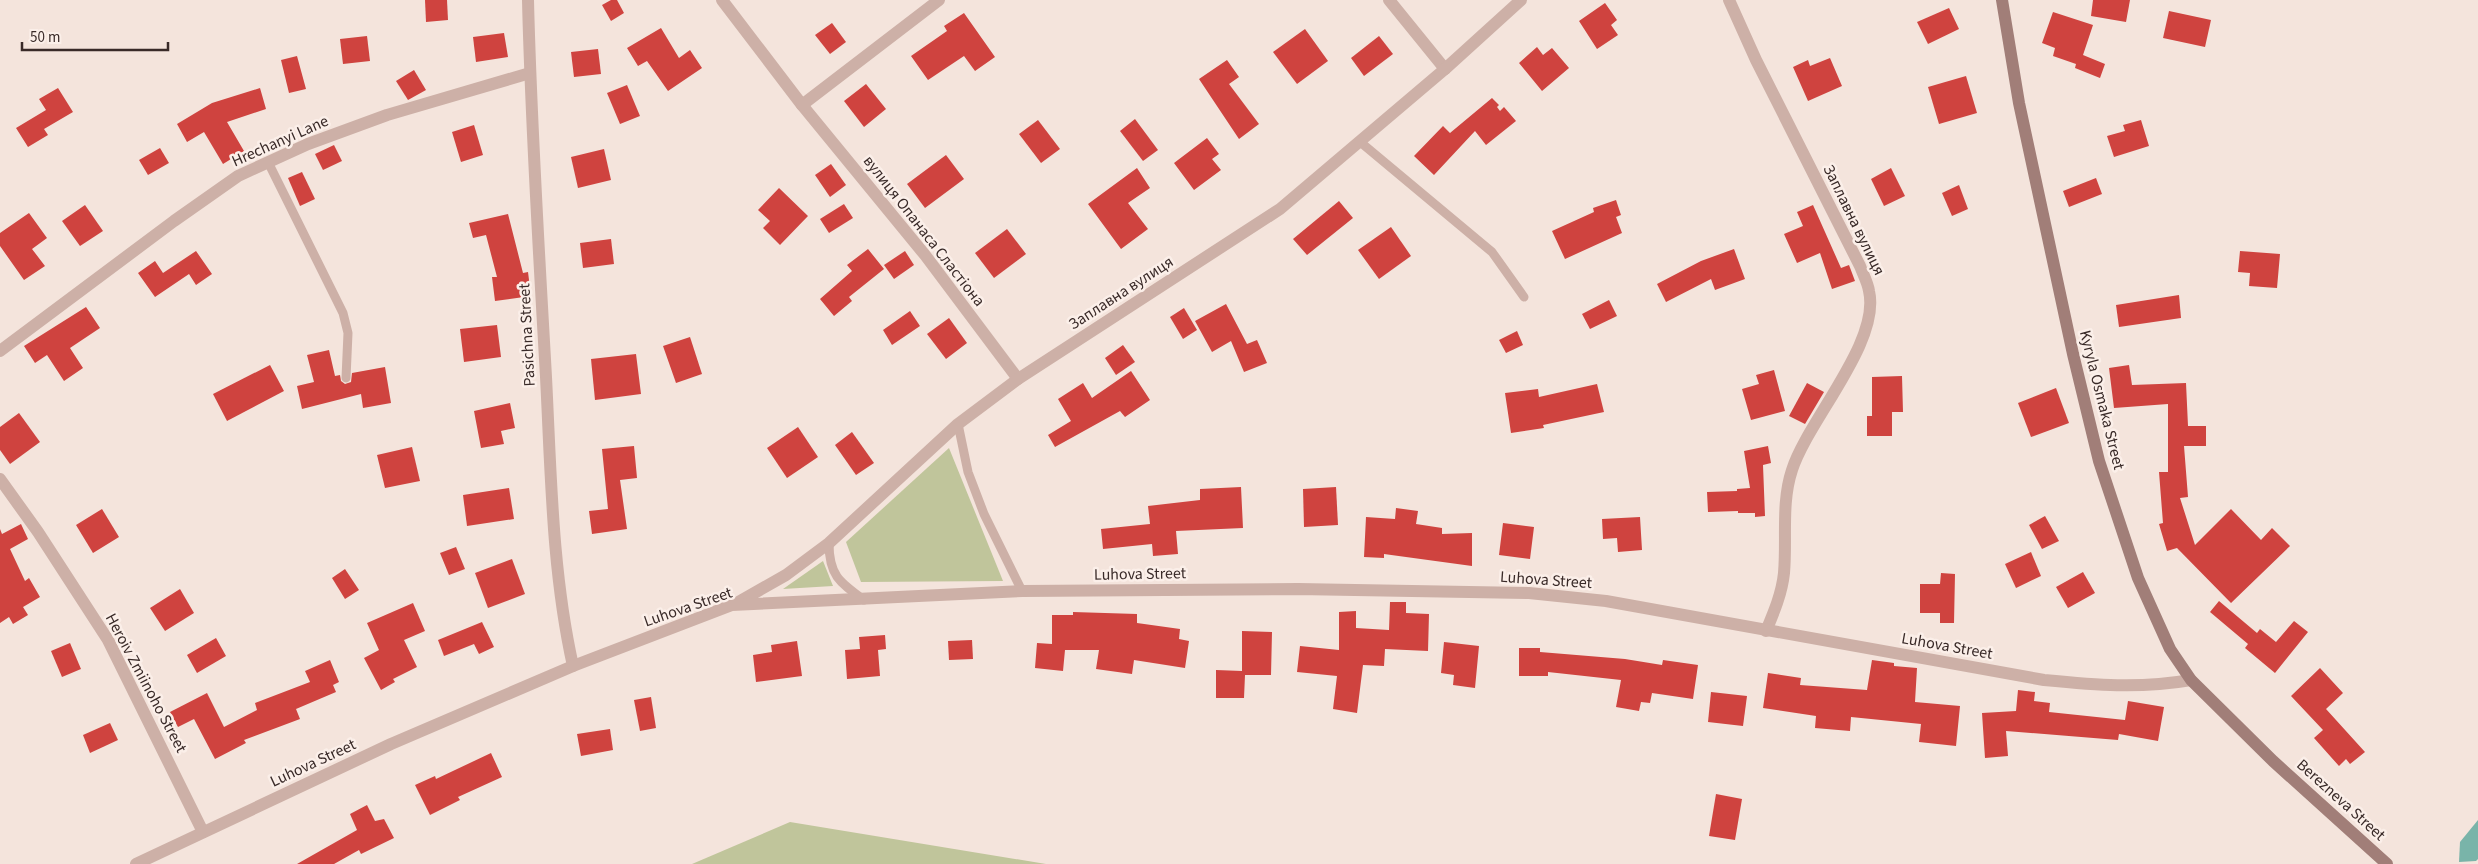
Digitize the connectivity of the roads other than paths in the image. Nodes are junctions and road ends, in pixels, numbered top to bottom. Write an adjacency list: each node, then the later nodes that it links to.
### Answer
1 (528, 0): 9 (street, Pasichna Street)
2 (722, 0): 10 (street, вулиця Опанаса Сластіона)
3 (939, 0): 10 (street)
4 (1389, 0): 8 (street)
5 (1521, 0): 8 (street, Заплавна вулиця)
6 (1729, 0): 23 (street, Заплавна вулиця)
7 (2002, 0): 25 (street, Kyryla Osmaka Street)
8 (1444, 69): 11 (street, Заплавна вулиця)
9 (530, 73): 12 (street, Hrechanyi Lane); 24 (street, Pasichna Street)
10 (802, 105): 16 (street, вулиця Опанаса Сластіона)
11 (1359, 141): 13 (lane); 16 (street, Заплавна вулиця)
12 (268, 162): 14 (street, Hrechanyi Lane); 15 (lane)
13 (1524, 297)
14 (0, 351)
15 (346, 378)
16 (1018, 379): 17 (street, Заплавна вулиця)
17 (958, 424): 19 (street, Заплавна вулиця); 20 (lane)
18 (0, 479): 27 (street, Heroiv Zmiinoho Street)
19 (830, 543): 21 (lane); 22 (street, Заплавна вулиця)
20 (1022, 591): 21 (street, Luhova Street); 23 (street, Luhova Street)
21 (864, 600): 22 (street, Luhova Street)
22 (732, 605): 24 (street, Luhova Street)
23 (1766, 631): 25 (street, Luhova Street)
24 (573, 666): 27 (street, Luhova Street)
25 (2191, 680): 26 (street, Kyryla Osmaka Street)
26 (2272, 761): 29 (street, Berezneva Street)
27 (203, 832): 28 (street, Luhova Street)
28 (136, 864)
29 (2387, 864)

